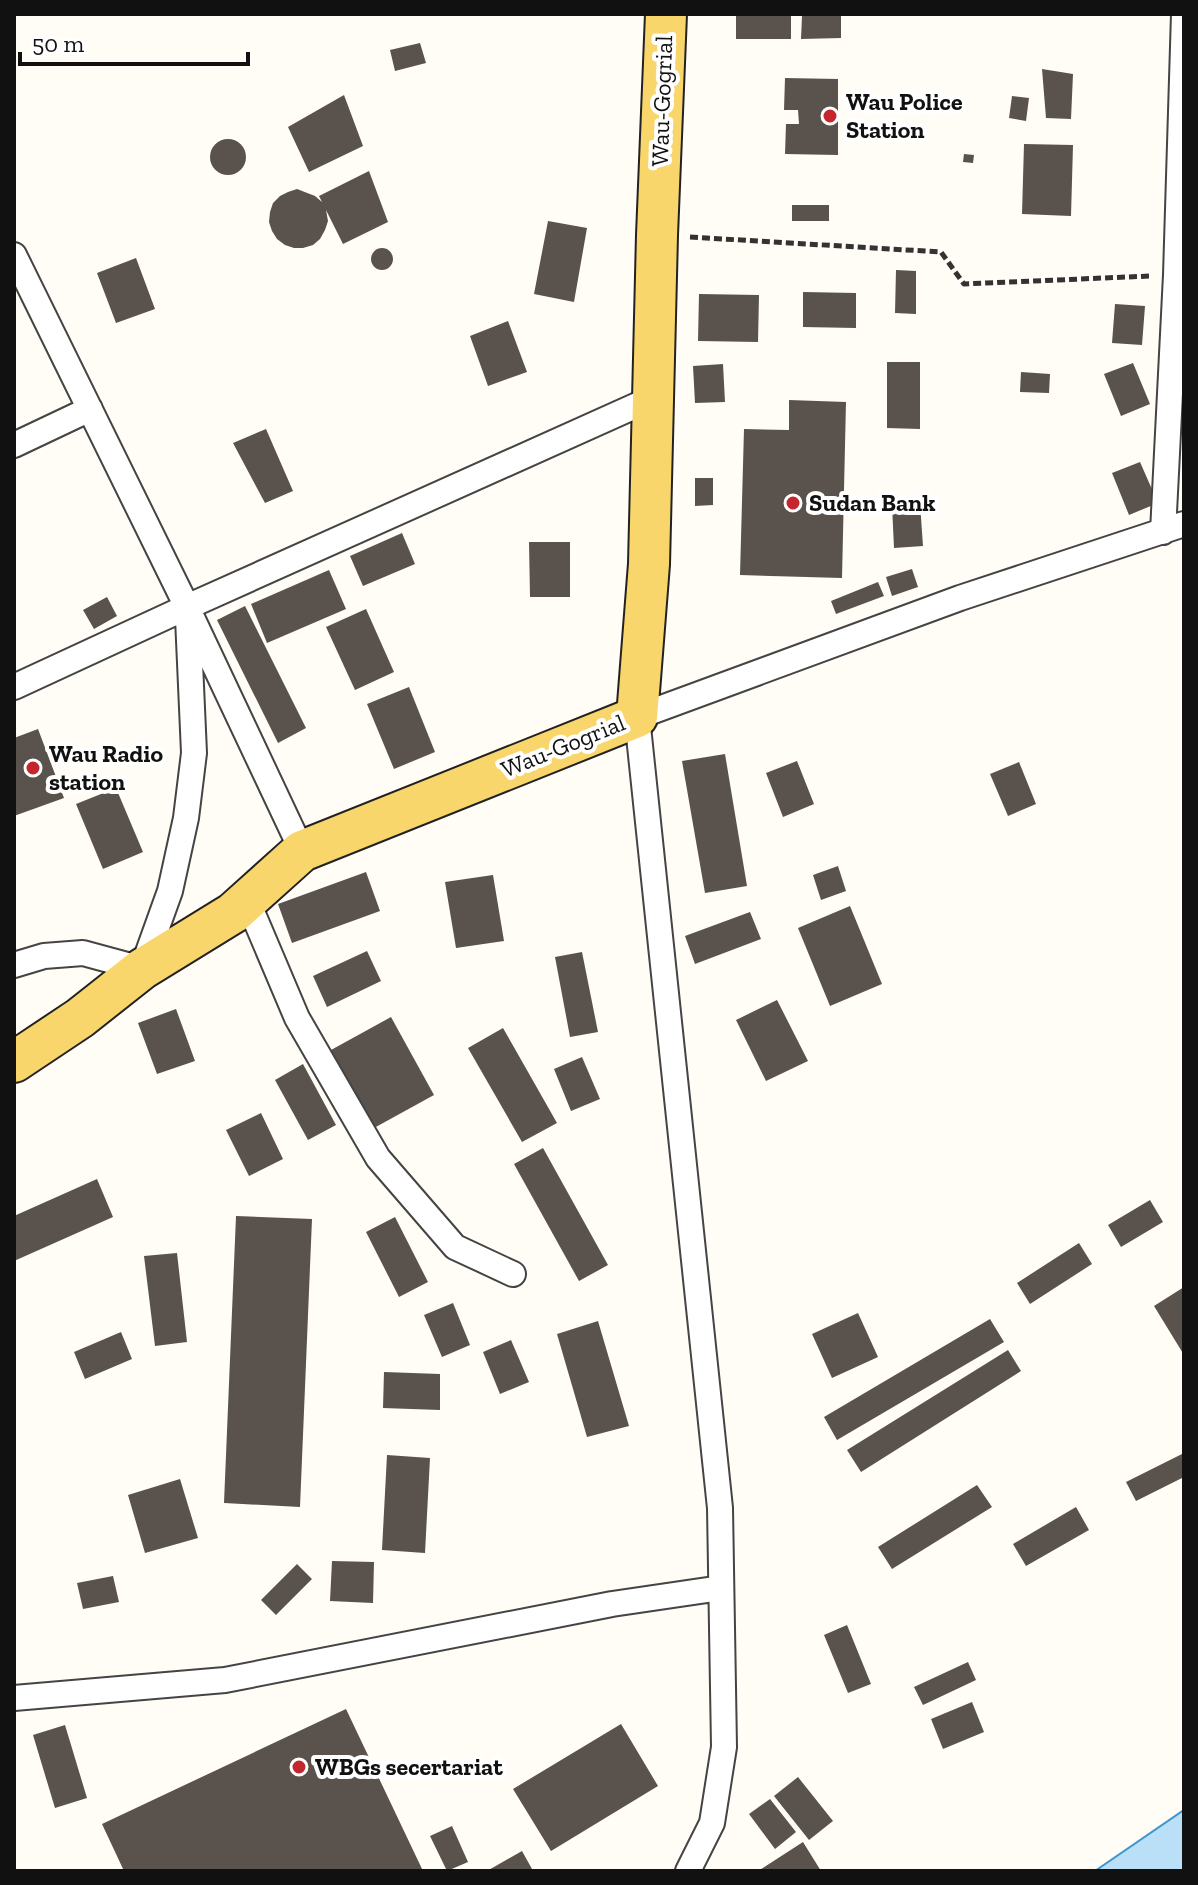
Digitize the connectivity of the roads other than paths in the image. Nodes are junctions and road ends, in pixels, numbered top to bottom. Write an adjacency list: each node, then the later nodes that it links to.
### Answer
1 (666, 14): 5 (main road, Wau-Gogrial)
2 (1184, 14): 4 (street)
3 (15, 258): 6 (street)
4 (1180, 274): 8 (street)
5 (653, 398): 9 (street); 11 (main road, Wau-Gogrial)
6 (90, 409): 7 (street); 9 (street)
7 (14, 445)
8 (1174, 528): 11 (street)
9 (187, 607): 10 (street); 12 (street); 15 (street)
10 (14, 687)
11 (637, 717): 12 (main road, Wau-Gogrial); 18 (street)
12 (302, 851): 13 (main road, Wau-Gogrial)
13 (247, 900): 15 (main road, Wau-Gogrial); 17 (street)
14 (14, 965): 15 (street)
15 (142, 969): 16 (main road, Wau-Gogrial)
16 (14, 1062)
17 (513, 1274)
18 (721, 1588): 19 (street); 20 (street)
19 (14, 1698)
20 (688, 1871)

